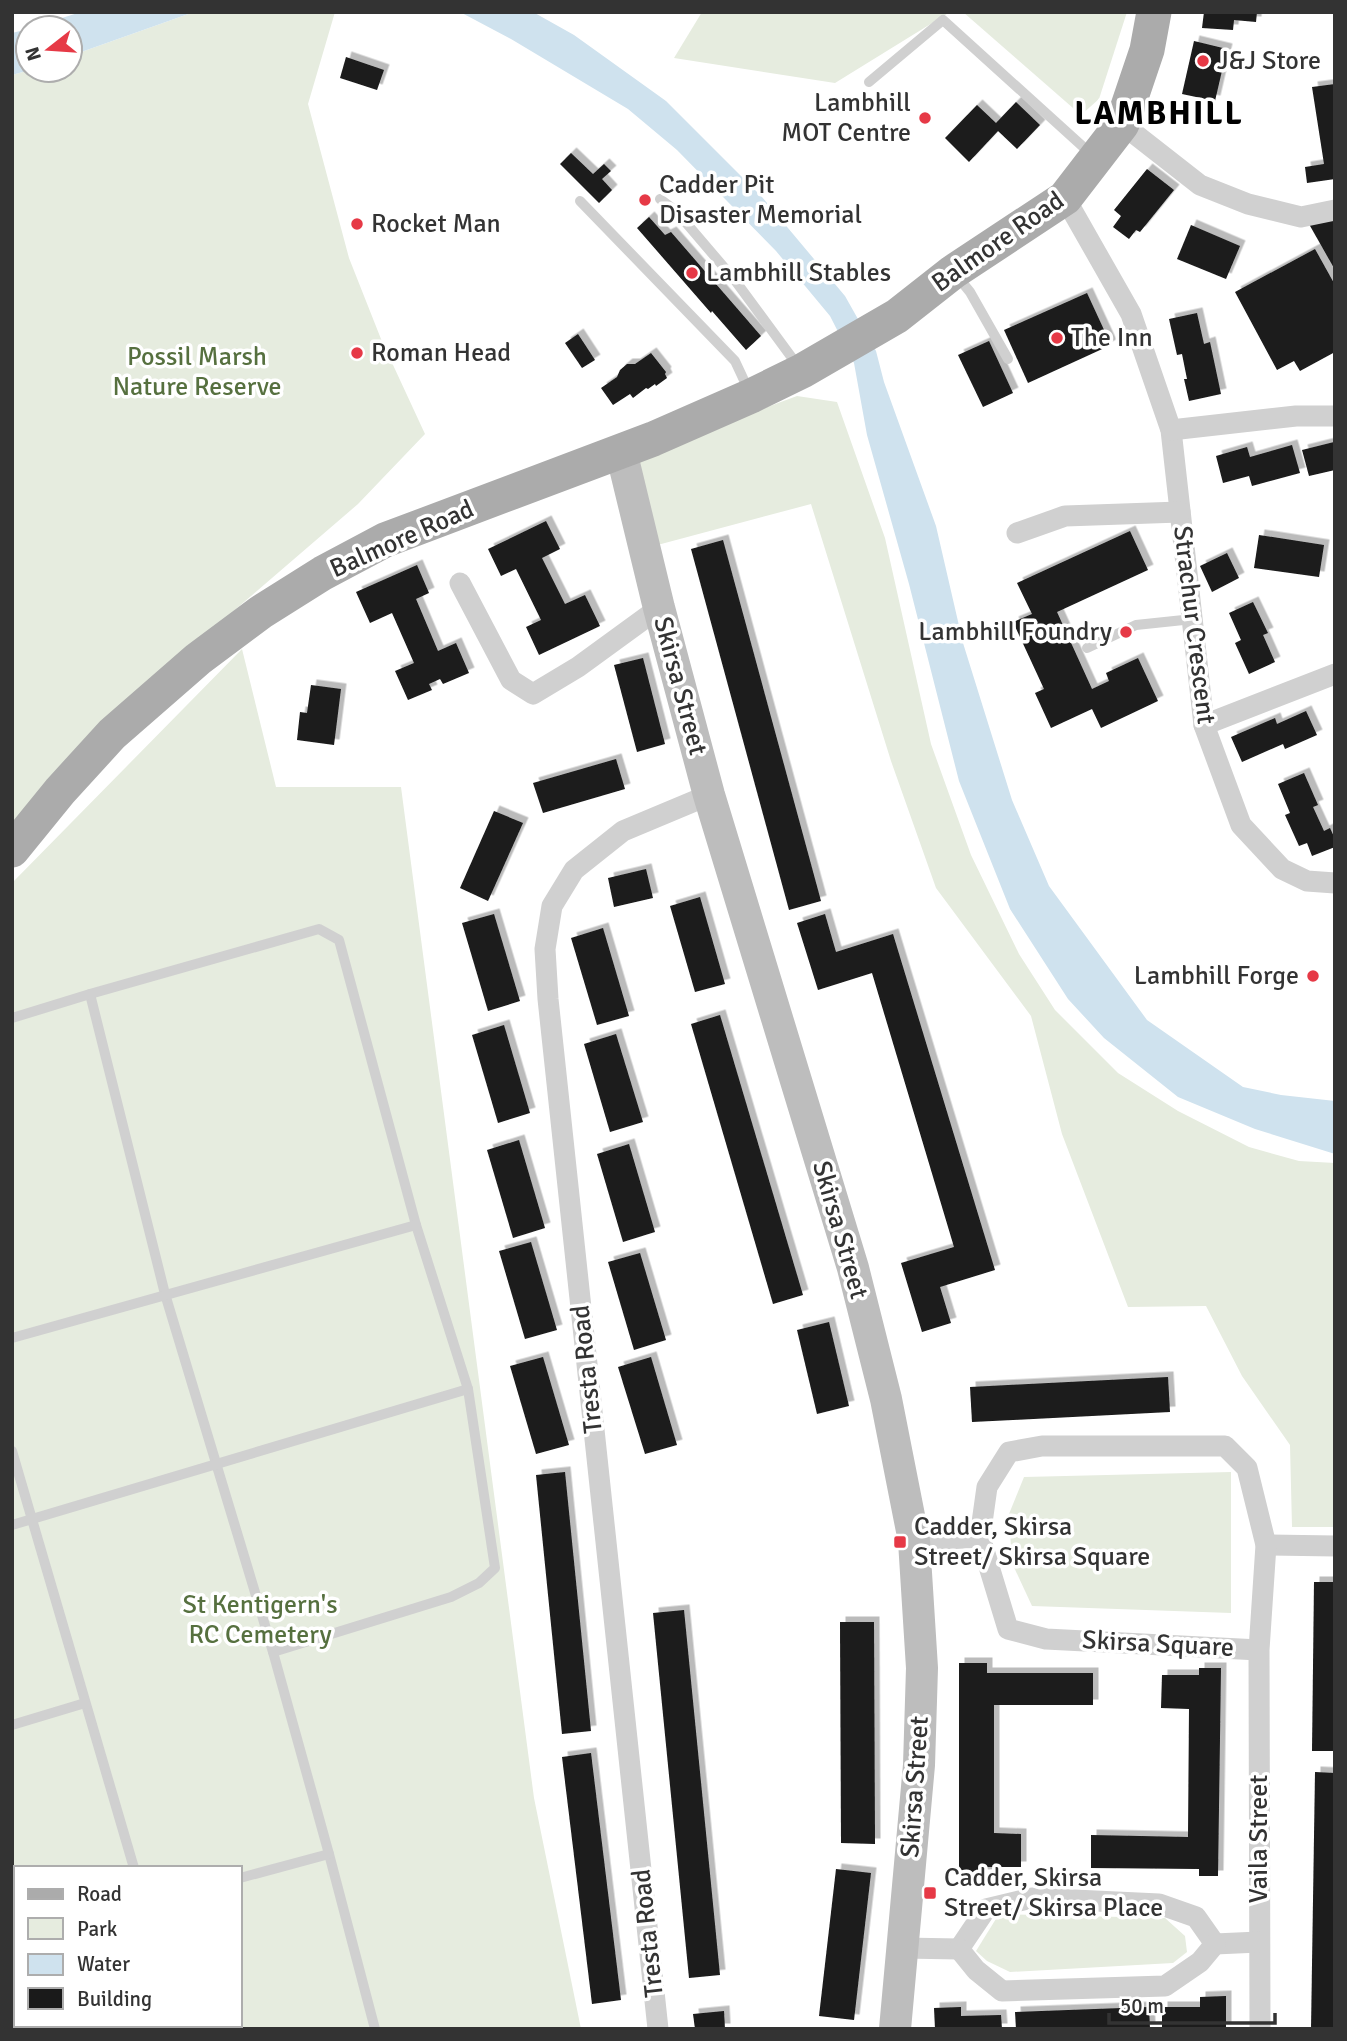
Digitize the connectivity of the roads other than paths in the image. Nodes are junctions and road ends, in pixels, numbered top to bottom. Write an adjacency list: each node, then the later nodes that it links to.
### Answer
1 (1154, 12): 3 (main road, Balmore Road)
2 (869, 82): 4 (lane)
3 (1122, 124): 4 (main road, Balmore Road); 8 (street)
4 (1096, 158): 5 (main road, Balmore Road)
5 (1065, 198): 9 (main road, Balmore Road); 14 (street, Strachur Crescent)
6 (660, 199): 11 (lane)
7 (580, 201): 12 (lane)
8 (1335, 210)
9 (953, 272): 10 (lane); 11 (main road, Balmore Road)
10 (1008, 359)
11 (815, 364): 12 (main road, Balmore Road)
12 (751, 396): 15 (main road, Balmore Road)
13 (1335, 416): 14 (street)
14 (1171, 430): 16 (street, Strachur Crescent)
15 (621, 451): 19 (street, Skirsa Street); 25 (main road, Balmore Road)
16 (1180, 512): 17 (street); 20 (street, Strachur Crescent)
17 (1017, 533)
18 (460, 583): 19 (street)
19 (659, 608): 24 (street, Skirsa Street)
20 (1193, 619): 21 (lane); 23 (street, Strachur Crescent)
21 (1087, 648)
22 (1335, 674): 23 (street)
23 (1204, 725): 26 (street, Strachur Crescent)
24 (709, 795): 38 (street, Skirsa Street); 53 (street, Tresta Road)
25 (12, 850)
26 (1335, 883)
27 (90, 994): 28 (lane); 29 (lane); 30 (lane)
28 (12, 1018)
29 (416, 1225): 30 (lane); 32 (lane)
30 (165, 1294): 31 (lane); 34 (lane)
31 (12, 1338)
32 (468, 1389): 34 (lane); 42 (lane)
33 (12, 1451): 35 (lane)
34 (217, 1464): 35 (lane); 42 (lane)
35 (33, 1519): 36 (lane); 43 (lane)
36 (12, 1525)
37 (980, 1537): 38 (street); 39 (street, Skirsa Square); 41 (street, Skirsa Square)
38 (914, 1541): 50 (street, Skirsa Street)
39 (1266, 1545): 40 (street); 41 (street, Skirsa Square)
40 (1335, 1546)
41 (1259, 1650): 48 (street, Vaila Street)
42 (273, 1652): 45 (lane)
43 (85, 1703): 44 (lane); 46 (lane)
44 (12, 1725)
45 (329, 1854): 47 (lane); 52 (lane)
46 (133, 1866)
47 (242, 1877)
48 (1259, 1942): 49 (street); 55 (street, Vaila Street)
49 (1214, 1944): 51 (street); 51 (street)
50 (903, 1948): 51 (street); 54 (street, Skirsa Street)
51 (959, 1949)
52 (375, 2029)
53 (658, 2029)
54 (895, 2029)
55 (1260, 2029)

